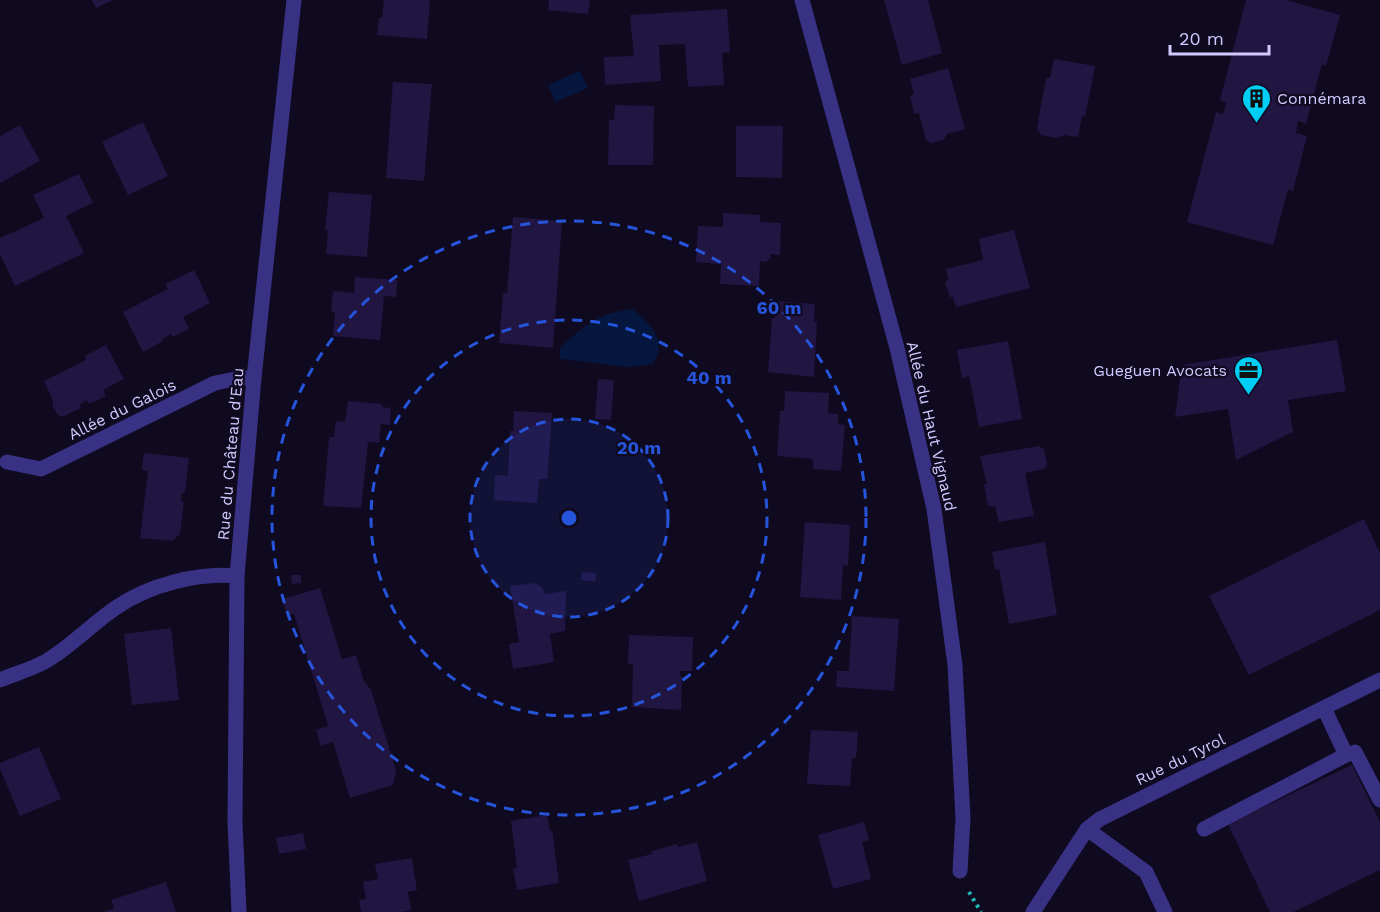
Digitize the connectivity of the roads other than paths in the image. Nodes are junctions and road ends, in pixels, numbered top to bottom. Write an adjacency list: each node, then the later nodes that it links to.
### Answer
1 (294, 0): 3 (street, Rue du Château d'Eau)
2 (802, 0): 13 (street, Allée du Haut Vignaud)
3 (254, 378): 4 (street, Allée du Galois); 5 (street, Rue du Château d'Eau)
4 (7, 462)
5 (237, 576): 6 (street); 14 (street, Rue du Château d'Eau)
6 (0, 680)
7 (1380, 680): 8 (street, Rue du Tyrol)
8 (1324, 708): 9 (street); 11 (street, Rue du Tyrol)
9 (1346, 755): 10 (street); 12 (street)
10 (1380, 800)
11 (1087, 829): 15 (street, Rue du Tyrol); 16 (street)
12 (1204, 829)
13 (960, 871)
14 (239, 912)
15 (1033, 912)
16 (1165, 912)

